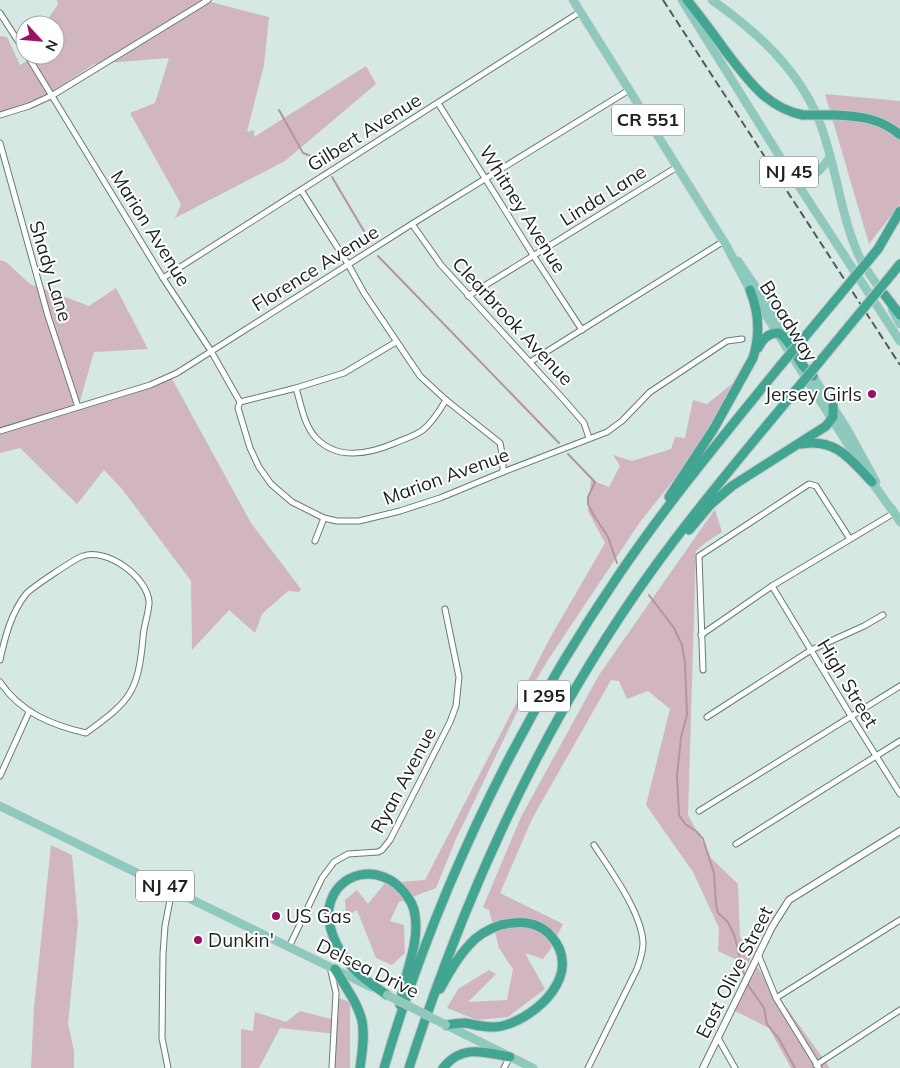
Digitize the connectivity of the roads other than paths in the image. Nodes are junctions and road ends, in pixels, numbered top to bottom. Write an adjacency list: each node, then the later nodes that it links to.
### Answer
1 (208, 0): 11 (street)
2 (572, 0): 6 (main road, Broadway / CR 551)
3 (682, 0): 18 (main road, NJ 45)
4 (687, 0): 14 (highway, bridge)
5 (712, 0): 16 (main road, NJ 45)
6 (580, 12): 10 (main road, Broadway / CR 551); 12 (street, Gilbert Avenue)
7 (0, 13): 8 (street)
8 (15, 36)
9 (34, 65): 11 (street, Marion Avenue)
10 (629, 90): 17 (main road, Broadway / CR 551); 19 (street, Florence Avenue)
11 (53, 95): 13 (street); 31 (street, Marion Avenue)
12 (438, 103): 19 (street, Whitney Avenue); 20 (street, Gilbert Avenue)
13 (0, 115)
14 (900, 135)
15 (0, 143): 50 (street, Shady Lane)
16 (830, 156): 18 (main road); 33 (main road, NJ 45)
17 (677, 166): 24 (main road, Broadway / CR 551); 26 (street, Linda Lane)
18 (790, 173): 40 (main road, NJ 45)
19 (486, 179): 22 (street, Florence Avenue); 26 (street, Whitney Avenue)
20 (301, 190): 27 (street); 31 (street, Gilbert Avenue)
21 (900, 211): 25 (highway)
22 (412, 224): 27 (street, Florence Avenue); 34 (street, Clearbrook Avenue)
23 (900, 224): 25 (highway, I 295)
24 (725, 243): 32 (main road, Broadway / CR 551); 37 (street); 45 (main road, Broadway / CR 551)
25 (878, 249): 62 (highway, I 295, bridge)
26 (533, 255): 34 (street, Linda Lane); 37 (street, Whitney Avenue)
27 (348, 264): 41 (street); 42 (street, Florence Avenue)
28 (900, 264): 30 (highway, I 295)
29 (900, 269): 30 (highway)
30 (892, 274): 63 (highway, I 295, bridge)
31 (163, 278): 42 (street, Marion Avenue)
32 (750, 290): 38 (main road, Broadway / CR 551); 43 (highway)
33 (884, 294): 35 (highway); 36 (main road, NJ 45)
34 (468, 296): 44 (street, Clearbrook Avenue)
35 (900, 316)
36 (900, 324)
37 (582, 330): 44 (street)
38 (776, 332): 43 (highway); 45 (highway); 51 (main road, Broadway / CR 551)
39 (742, 339): 53 (street, Marion Avenue)
40 (900, 341)
41 (396, 342): 46 (street); 47 (street)
42 (211, 351): 48 (street, Marion Avenue); 50 (street, Florence Avenue)
43 (753, 358): 62 (highway)
44 (530, 362): 53 (street, Clearbrook Avenue)
45 (813, 376): 49 (main road, Broadway / CR 551)
46 (296, 388): 47 (street); 48 (street)
47 (446, 400): 55 (street)
48 (240, 402): 58 (street, Marion Avenue)
49 (832, 406): 51 (highway); 57 (main road, Broadway / CR 551)
50 (78, 407): 52 (street, Florence Avenue)
51 (831, 421): 54 (highway); 56 (main road, Broadway / CR 551)
52 (0, 431)
53 (589, 438): 55 (street, Marion Avenue)
54 (791, 447): 56 (highway); 63 (highway)
55 (503, 472): 58 (street, Marion Avenue)
56 (872, 482): 57 (main road, Broadway / CR 551)
57 (894, 513): 59 (main road, Broadway / CR 551); 60 (street)
58 (324, 518): 61 (street)
59 (900, 522)
60 (850, 539): 64 (street); 67 (street)
61 (315, 541)
62 (622, 571): 94 (highway, I 295)
63 (652, 571): 93 (highway, I 295)
64 (772, 586): 67 (street); 68 (street, High Street)
65 (445, 609): 87 (street, Ryan Avenue)
66 (883, 615): 68 (street)
67 (701, 635): 70 (street)
68 (810, 650): 74 (street); 75 (street, High Street)
69 (0, 660): 73 (street)
70 (703, 670)
71 (0, 682): 73 (street)
72 (900, 686): 75 (street)
73 (29, 712): 78 (street)
74 (707, 716)
75 (851, 716): 77 (street, High Street); 81 (street)
76 (900, 741): 77 (street)
77 (876, 756): 79 (street, High Street); 83 (street)
78 (0, 776)
79 (900, 794)
80 (0, 806): 85 (main road, Delsea Drive / NJ 47)
81 (699, 812)
82 (900, 830): 88 (street, East Olive Street)
83 (736, 844)
84 (594, 845): 107 (street)
85 (172, 890): 87 (main road, Delsea Drive / NJ 47); 99 (street)
86 (900, 920): 91 (street)
87 (290, 948): 89 (main road, Delsea Drive / NJ 47)
88 (758, 954): 91 (street); 96 (street, East Olive Street)
89 (332, 968): 90 (main road, Delsea Drive / NJ 47); 100 (street); 101 (highway)
90 (387, 995): 94 (highway); 95 (main road, Delsea Drive / NJ 47, bridge)
91 (776, 998): 98 (street)
92 (900, 1010): 98 (street)
93 (428, 1011): 95 (highway); 103 (highway, I 295)
94 (399, 1022): 102 (highway, I 295)
95 (446, 1025): 97 (main road, Delsea Drive / NJ 47)
96 (718, 1038): 108 (street, East Olive Street); 109 (street)
97 (510, 1056): 104 (highway); 105 (street); 106 (main road, Delsea Drive / NJ 47)
98 (817, 1066)
99 (168, 1068)
100 (332, 1068)
101 (360, 1068)
102 (384, 1068)
103 (410, 1068)
104 (443, 1068)
105 (504, 1068)
106 (533, 1068)
107 (588, 1068)
108 (703, 1068)
109 (735, 1068)

